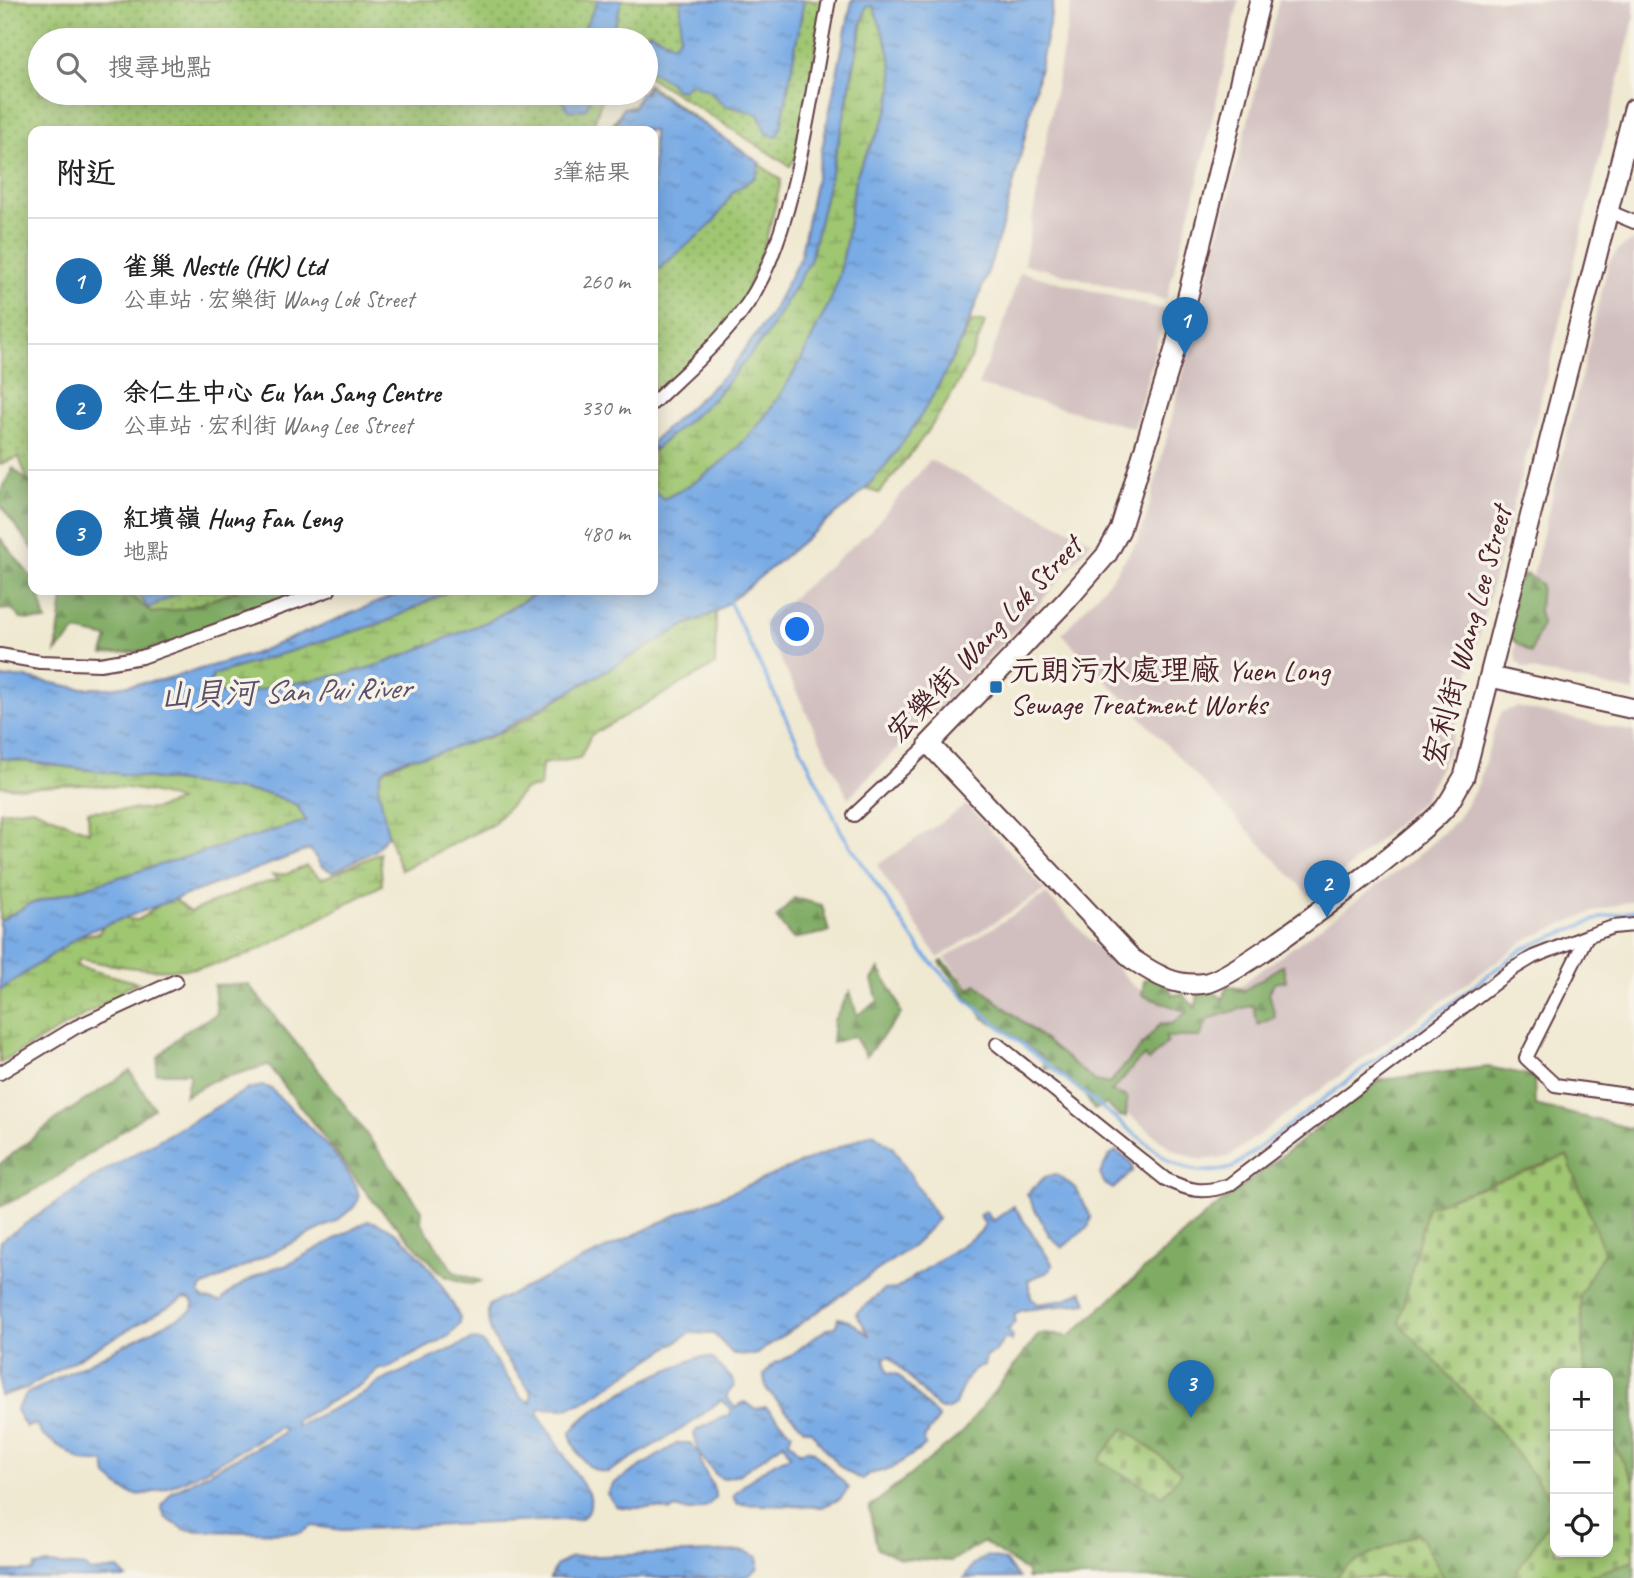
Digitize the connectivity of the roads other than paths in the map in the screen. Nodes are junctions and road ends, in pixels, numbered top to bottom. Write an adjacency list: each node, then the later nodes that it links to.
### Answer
1 (829, 0): 6 (street)
2 (1260, 0): 11 (street, 宏樂街 Wang Lok Street)
3 (1634, 109): 4 (street, 宏利街 Wang Lee Street)
4 (1608, 211): 5 (street); 9 (street, 宏利街 Wang Lee Street)
5 (1634, 222)
6 (658, 398)
7 (316, 595): 8 (street)
8 (0, 655)
9 (1490, 677): 10 (street); 11 (street, 宏利街 Wang Lee Street)
10 (1634, 709)
11 (929, 744): 12 (street, 宏樂街 Wang Lok Street)
12 (854, 815)
13 (1634, 925): 14 (street)
14 (1587, 936): 16 (street); 18 (street)
15 (176, 981): 17 (street)
16 (996, 1044)
17 (0, 1073)
18 (1634, 1096)

